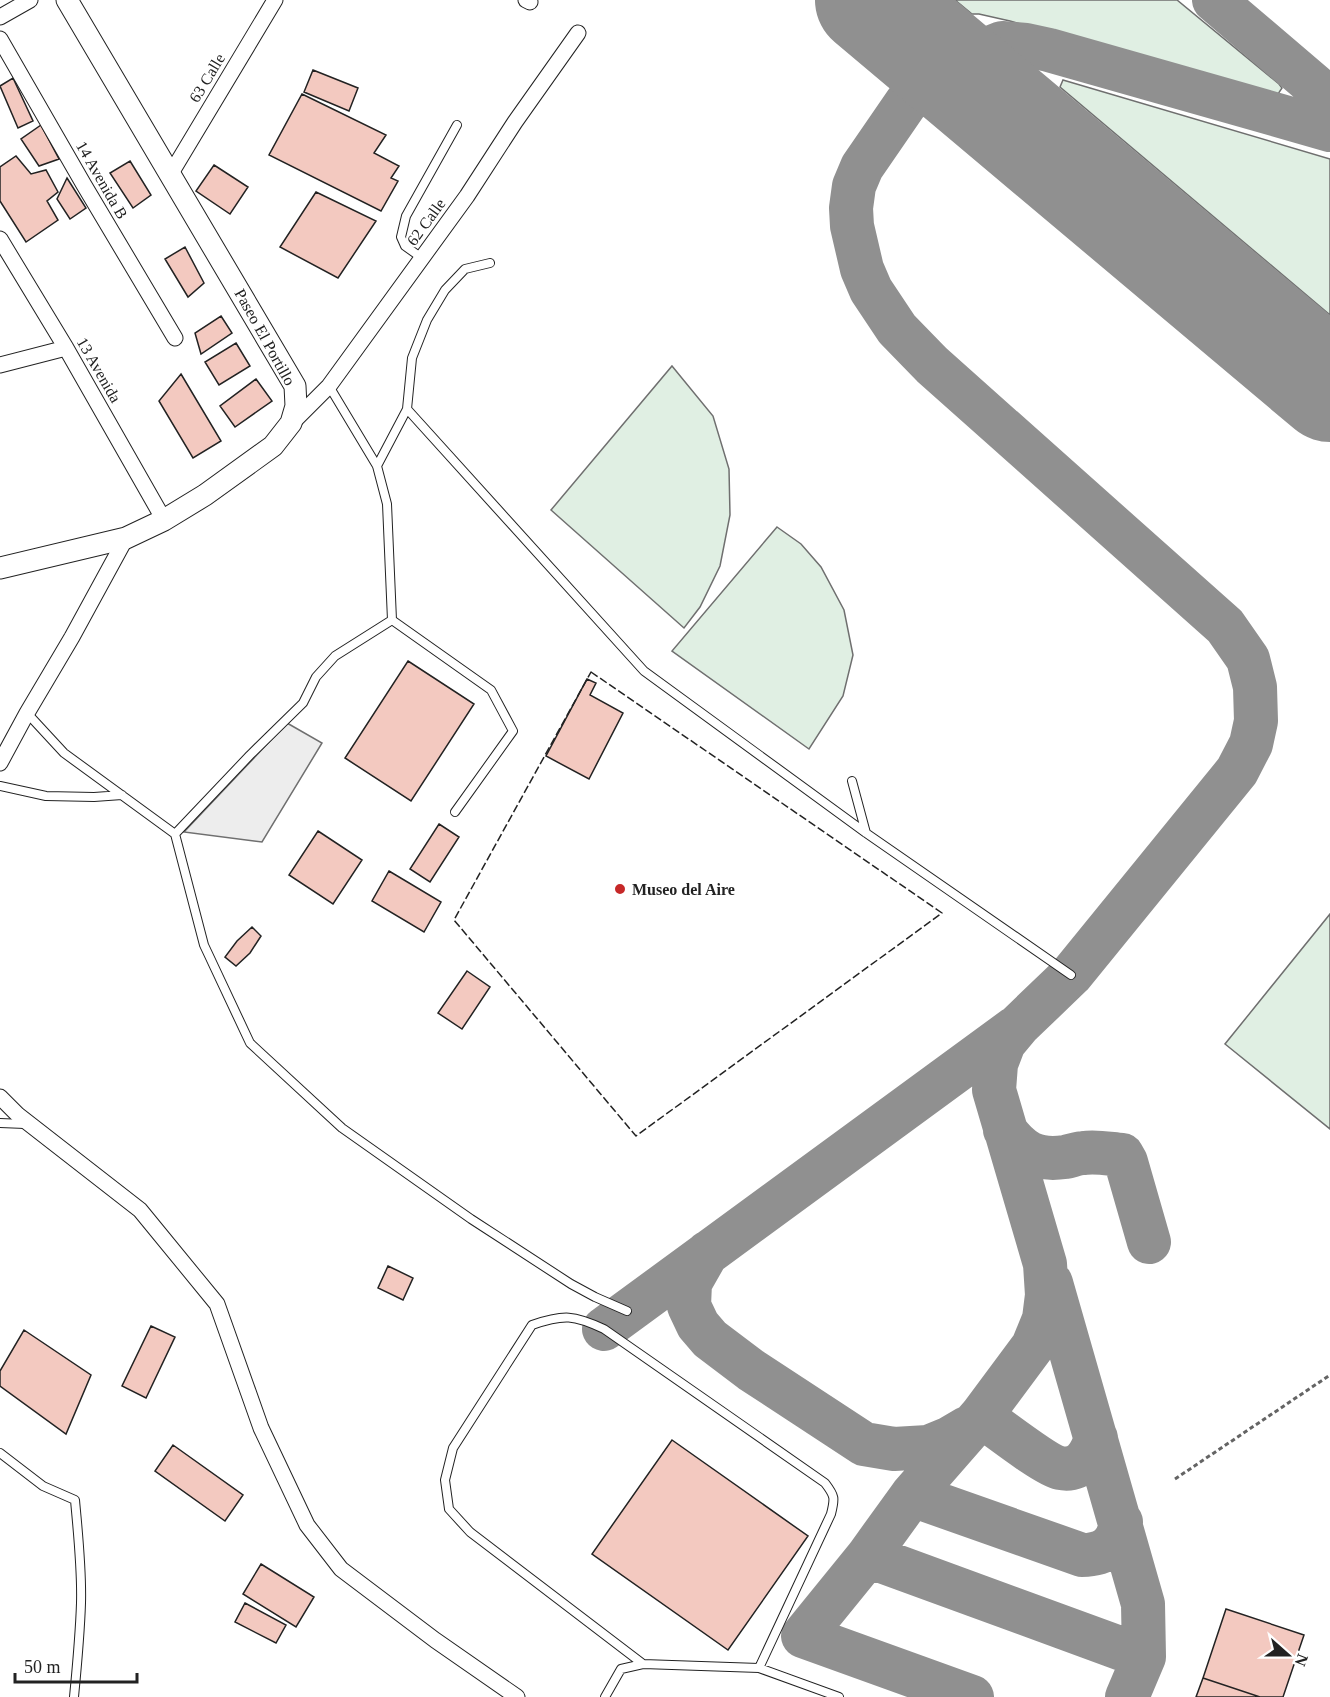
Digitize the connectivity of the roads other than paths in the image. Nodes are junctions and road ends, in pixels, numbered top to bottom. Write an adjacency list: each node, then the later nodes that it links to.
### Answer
1 (30, 0): 4 (street)
2 (67, 0): 8 (main road, Paseo El Portillo)
3 (275, 0): 8 (street, 63 Calle)
4 (0, 17)
5 (578, 33): 10 (street, 62 Calle)
6 (0, 39): 12 (street, 14 Avenida B)
7 (457, 125): 10 (lane)
8 (170, 175): 17 (main road, Paseo El Portillo)
9 (0, 240): 13 (street, 13 Avenida)
10 (422, 258): 15 (street, 62 Calle)
11 (490, 263): 16 (lane)
12 (175, 338)
13 (66, 348): 14 (street); 19 (street, 13 Avenida)
14 (0, 364)
15 (329, 386): 17 (street, 62 Calle); 18 (lane)
16 (408, 409): 18 (lane); 29 (lane)
17 (291, 423): 19 (main road, Paseo El Portillo)
18 (377, 466): 22 (lane)
19 (164, 520): 20 (main road, Paseo El Portillo)
20 (126, 538): 21 (main road, Paseo El Portillo); 23 (street)
21 (0, 568)
22 (392, 620): 28 (lane); 30 (lane)
23 (27, 713): 24 (street); 27 (lane)
24 (0, 763)
25 (852, 782): 29 (lane)
26 (0, 786): 27 (lane)
27 (122, 795): 30 (lane)
28 (455, 812)
29 (866, 833): 31 (lane)
30 (176, 834): 35 (lane)
31 (1071, 975)
32 (0, 1097): 34 (street)
33 (0, 1123): 34 (lane)
34 (29, 1124): 40 (street)
35 (627, 1311)
36 (0, 1453): 39 (lane)
37 (643, 1664): 38 (lane); 38 (lane); 41 (lane)
38 (759, 1668): 42 (lane)
39 (74, 1697)
40 (516, 1697)
41 (605, 1697)
42 (839, 1697)

